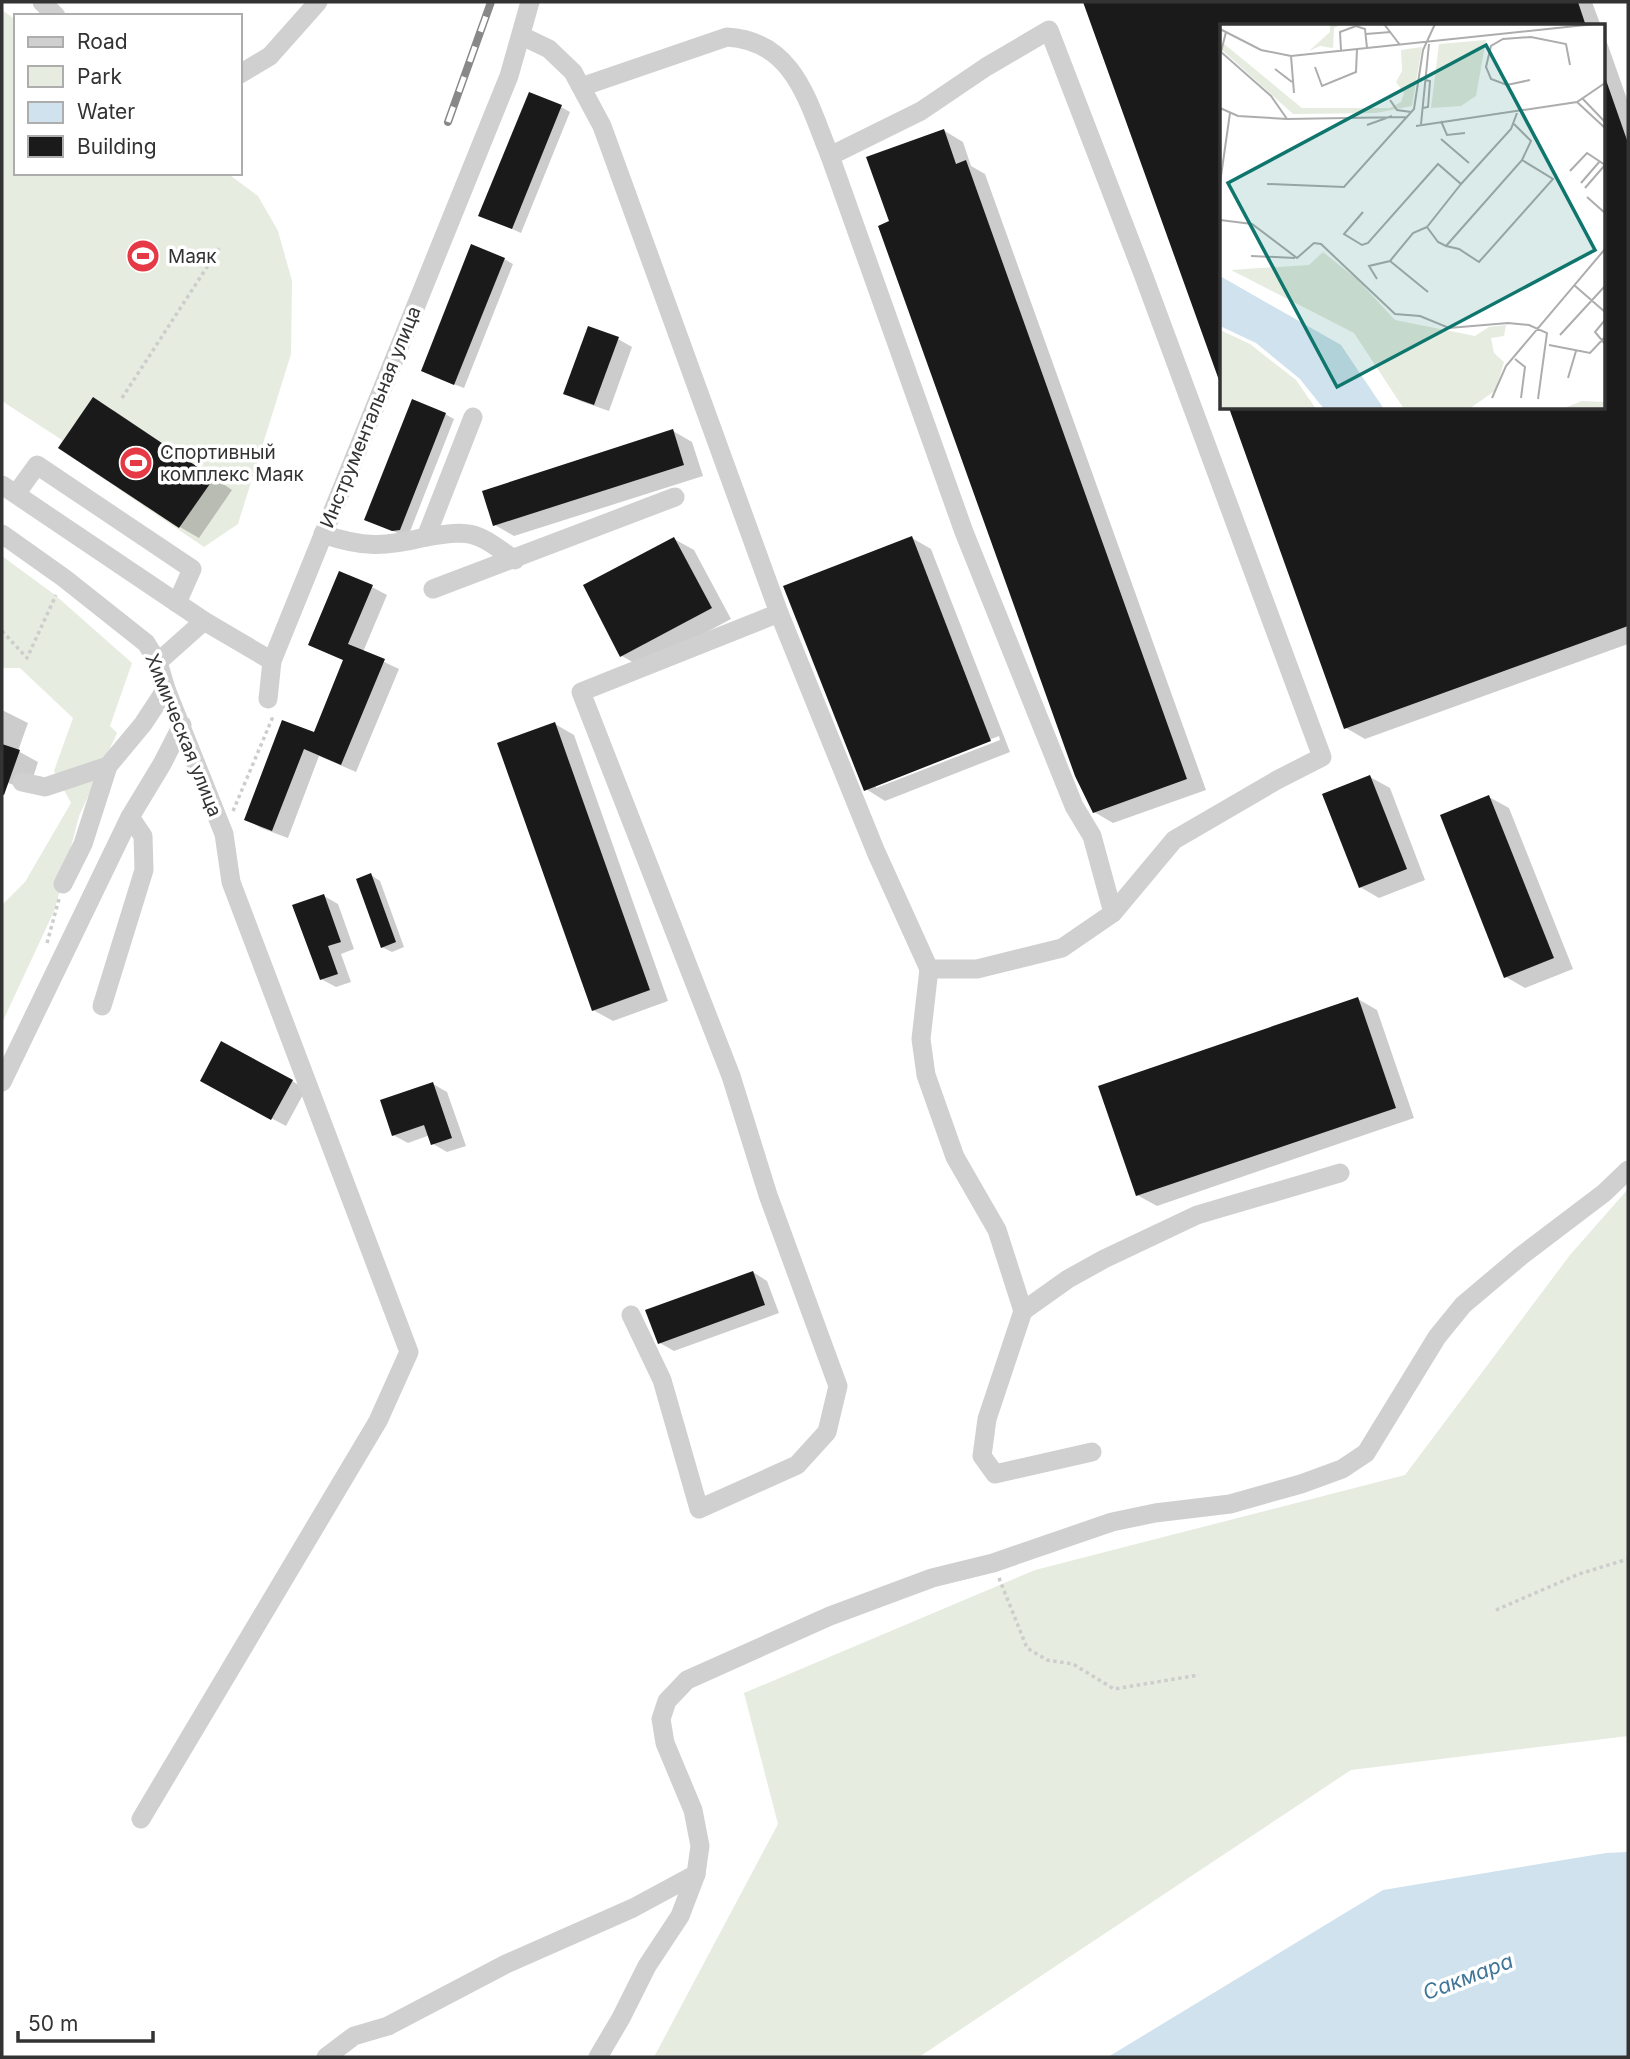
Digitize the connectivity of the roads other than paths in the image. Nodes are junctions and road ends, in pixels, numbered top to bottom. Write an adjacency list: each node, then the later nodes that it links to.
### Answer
1 (318, 2): 4 (street)
2 (530, 2): 3 (street, Инструментальная улица)
3 (522, 36): 5 (street); 11 (street, Инструментальная улица)
4 (242, 73)
5 (581, 87): 6 (street); 16 (street)
6 (830, 156): 27 (street); 27 (street)
7 (473, 417): 12 (street)
8 (9, 490): 15 (street); 15 (street)
9 (675, 497): 13 (street)
10 (2, 534): 19 (street, Химическая улица)
11 (323, 534): 12 (street); 18 (street, Инструментальная улица)
12 (426, 537): 13 (street)
13 (515, 560): 14 (street)
14 (433, 589)
15 (177, 603): 17 (street)
16 (779, 613): 28 (street); 34 (street)
17 (204, 621): 18 (street); 19 (street)
18 (272, 661): 21 (street, Инструментальная улица)
19 (158, 662): 20 (street, Химическая улица)
20 (166, 690): 22 (street, Химическая улица); 23 (street)
21 (268, 699)
22 (182, 725): 25 (street); 36 (street, Химическая улица)
23 (108, 766): 24 (street); 26 (street)
24 (22, 782)
25 (130, 817): 29 (street); 30 (street)
26 (63, 884)
27 (1113, 913): 28 (street)
28 (929, 969): 33 (street)
29 (102, 1006)
30 (2, 1082)
31 (1628, 1170): 37 (street)
32 (1340, 1173): 33 (street)
33 (1023, 1311): 35 (street)
34 (631, 1314)
35 (1092, 1452)
36 (141, 1819)
37 (696, 1874): 38 (street); 39 (street)
38 (326, 2057)
39 (598, 2057)

